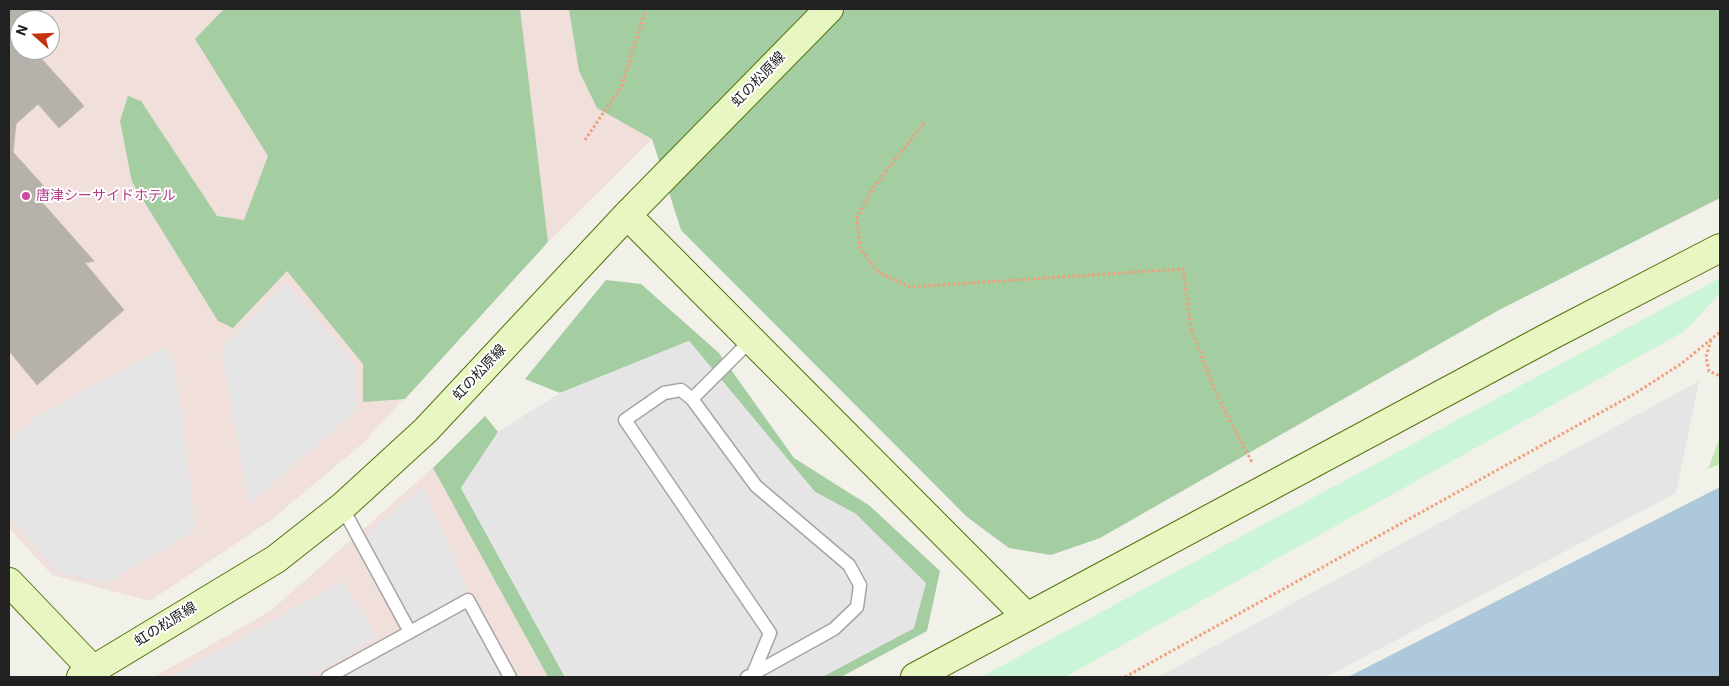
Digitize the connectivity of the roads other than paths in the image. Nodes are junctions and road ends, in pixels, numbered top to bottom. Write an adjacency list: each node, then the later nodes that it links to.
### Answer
1 (829, 9): 2 (street, 虹の松原線)
2 (627, 215): 4 (street); 6 (street, 虹の松原線)
3 (1720, 248): 8 (street)
4 (751, 340): 5 (lane); 8 (street)
5 (692, 399): 11 (lane); 11 (lane)
6 (342, 507): 9 (lane); 10 (street, 虹の松原線)
7 (9, 582): 10 (street)
8 (1027, 617): 14 (street)
9 (410, 632): 12 (lane); 13 (lane)
10 (87, 674)
11 (752, 676)
12 (328, 677)
13 (510, 677)
14 (915, 677)

